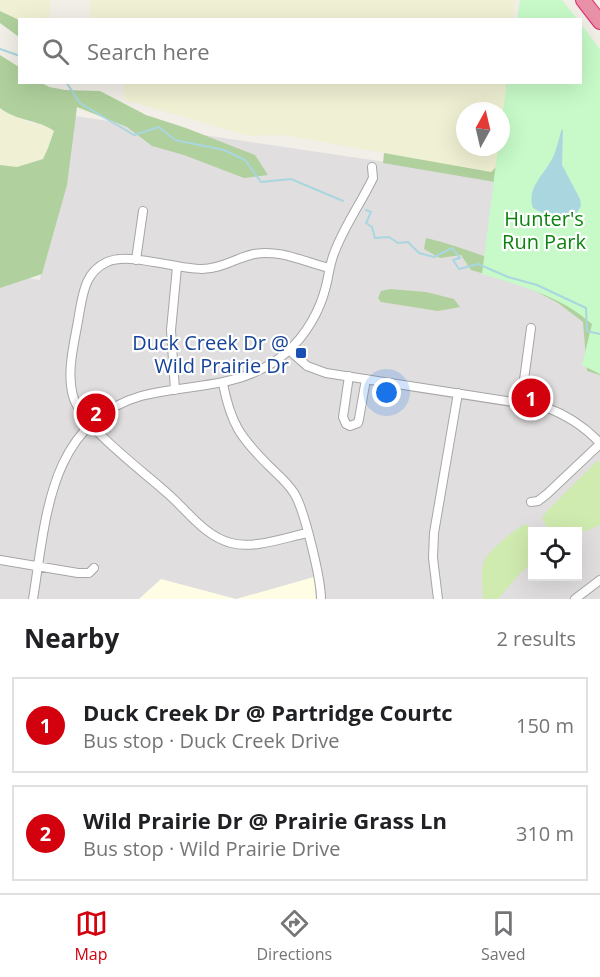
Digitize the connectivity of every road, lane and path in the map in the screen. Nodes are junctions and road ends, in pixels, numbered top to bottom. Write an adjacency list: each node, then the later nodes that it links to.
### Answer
1 (584, 1): 2 (highway)
2 (600, 22)
3 (372, 167): 7 (street)
4 (143, 211): 5 (street)
5 (136, 260): 6 (street); 16 (street)
6 (177, 267): 7 (street); 13 (street)
7 (329, 268): 9 (street)
8 (531, 328): 15 (street)
9 (289, 350): 10 (street); 12 (street)
10 (350, 376): 11 (street); 11 (street)
11 (366, 379): 14 (street)
12 (223, 384): 13 (street); 19 (street)
13 (175, 390): 16 (street)
14 (458, 393): 15 (street); 26 (street)
15 (520, 402): 17 (street)
16 (91, 424): 19 (street); 21 (street)
17 (600, 443): 18 (street)
18 (531, 502)
19 (307, 533): 25 (street)
20 (0, 560): 21 (street)
21 (38, 567): 22 (street); 24 (street)
22 (94, 568)
23 (600, 580): 27 (street)
24 (33, 599)
25 (321, 599)
26 (438, 599)
27 (575, 599)

